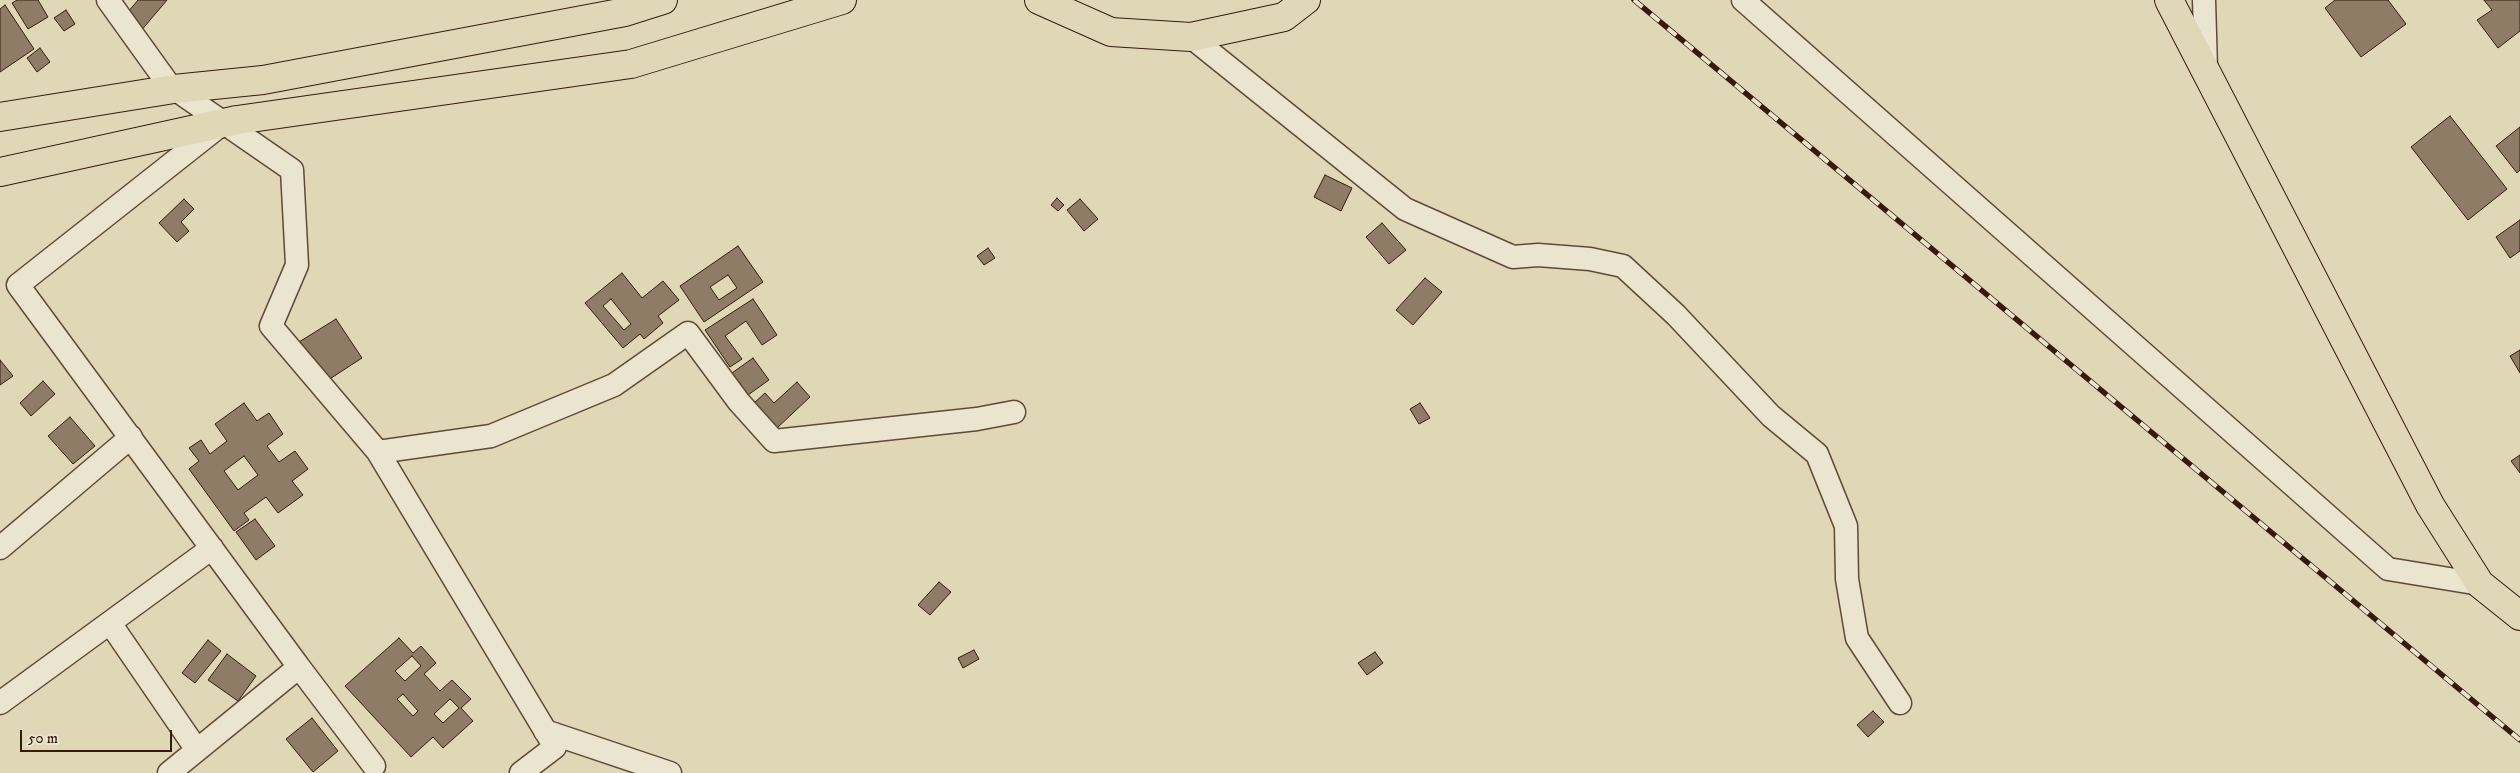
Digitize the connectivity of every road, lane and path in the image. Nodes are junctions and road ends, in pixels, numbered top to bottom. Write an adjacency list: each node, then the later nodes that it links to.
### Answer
1 (108, 0): 11 (street)
2 (663, 0): 11 (main road)
3 (842, 0): 13 (main road)
4 (1039, 0): 9 (main road)
5 (1306, 0): 9 (main road)
6 (1743, 0): 20 (street)
7 (2169, 0): 10 (main road)
8 (2204, 0): 10 (street)
9 (1190, 37): 25 (street)
10 (2206, 68): 20 (main road)
11 (174, 88): 12 (main road); 13 (street)
12 (0, 117)
13 (224, 123): 14 (main road); 16 (street); 17 (street)
14 (0, 172)
15 (1014, 412): 17 (street)
16 (131, 437): 18 (street); 19 (street)
17 (378, 452): 26 (street)
18 (0, 548)
19 (212, 548): 22 (street); 23 (street)
20 (2480, 584): 21 (main road)
21 (2520, 616)
22 (110, 623): 24 (street); 27 (street)
23 (299, 667): 27 (street); 28 (street)
24 (0, 703)
25 (1900, 703)
26 (545, 731): 30 (street); 31 (street)
27 (197, 750): 29 (street)
28 (373, 771)
29 (169, 773)
30 (521, 773)
31 (670, 773)

